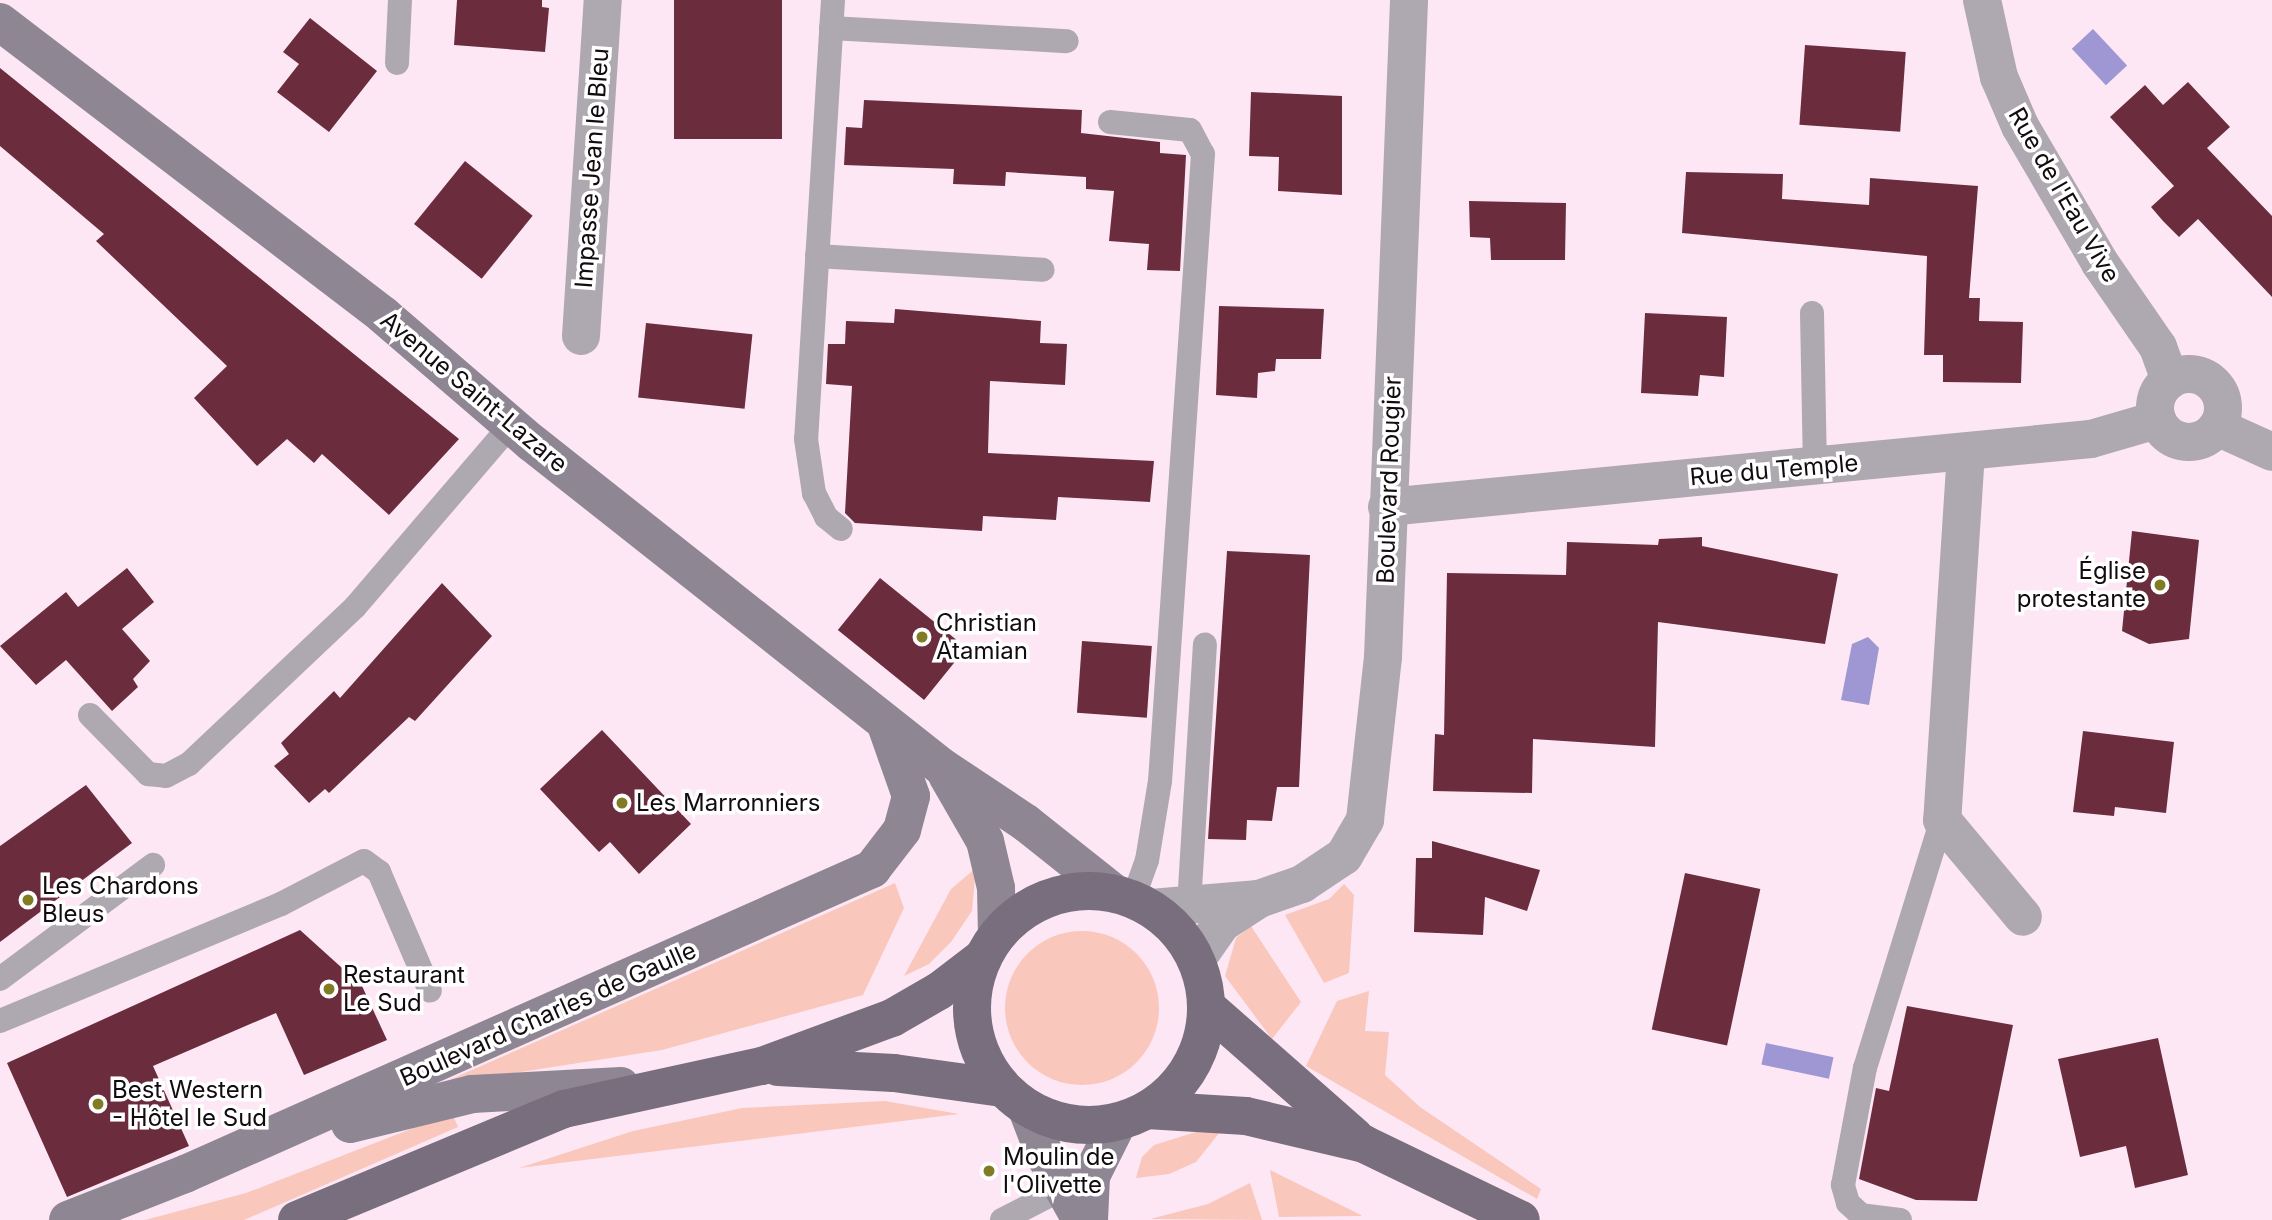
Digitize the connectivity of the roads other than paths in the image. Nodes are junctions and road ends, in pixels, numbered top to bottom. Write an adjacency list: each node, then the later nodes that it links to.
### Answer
1 (400, 0): 9 (lane)
2 (603, 0): 14 (street, Impasse Jean le Bleu)
3 (833, 0): 7 (lane)
4 (1409, 0): 22 (street, Boulevard Rougier)
5 (1982, 0): 15 (street, Rue de l'Eau Vive)
6 (0, 22): 17 (street, Avenue Saint-Lazare)
7 (831, 27): 8 (lane); 11 (lane)
8 (1067, 41)
9 (397, 63)
10 (1110, 122): 31 (lane)
11 (817, 256): 12 (lane); 23 (lane)
12 (1043, 270)
13 (1812, 313): 21 (lane)
14 (581, 336)
15 (2170, 380): 16 (street); 18 (street)
16 (2157, 419): 18 (street); 19 (street, Rue du Temple)
17 (511, 425): 25 (lane); 26 (street, Avenue Saint-Lazare)
18 (2217, 427): 20 (street)
19 (1966, 452): 21 (street, Rue du Temple); 28 (street)
20 (2272, 452)
21 (1815, 466): 22 (street, Rue du Temple)
22 (1387, 508): 30 (street, Boulevard Rougier)
23 (841, 529)
24 (1205, 644): 32 (lane)
25 (90, 715)
26 (884, 720): 27 (street, Avenue Saint-Lazare); 45 (street, Boulevard Charles de Gaulle)
27 (942, 767): 31 (street, Avenue Saint-Lazare); 34 (street)
28 (1942, 820): 33 (street); 52 (lane)
29 (153, 865): 36 (lane)
30 (1259, 899): 32 (street, Boulevard Rougier); 35 (street, Boulevard Rougier)
31 (1133, 900): 32 (street, Boulevard Rougier); 34 (main road); 35 (main road)
32 (1189, 905)
33 (2023, 917)
34 (989, 947): 40 (main road); 42 (main road)
35 (1196, 960): 38 (main road)
36 (0, 979)
37 (430, 991): 39 (lane)
38 (1207, 1007): 43 (main road); 44 (main road)
39 (0, 1021)
40 (762, 1066): 41 (main road); 42 (main road)
41 (658, 1084): 45 (street); 48 (main road)
42 (1015, 1098): 43 (main road); 46 (street)
43 (1133, 1116): 44 (main road); 50 (street)
44 (1364, 1144): 51 (main road)
45 (186, 1174): 47 (street, Boulevard Charles de Gaulle)
46 (1072, 1205): 49 (lane)
47 (68, 1220)
48 (297, 1220)
49 (1002, 1220)
50 (1089, 1220)
51 (1521, 1220)
52 (1900, 1220)

